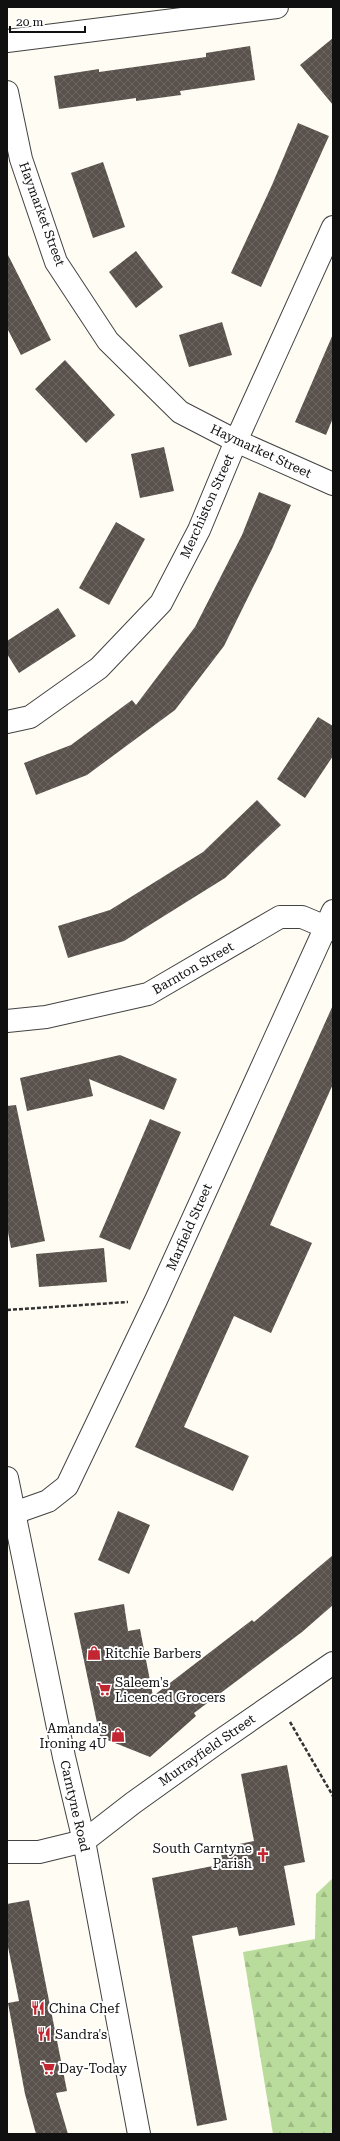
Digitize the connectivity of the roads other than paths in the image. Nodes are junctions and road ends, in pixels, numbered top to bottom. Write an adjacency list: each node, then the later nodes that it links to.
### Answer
1 (277, 7): 2 (street)
2 (7, 41)
3 (7, 92): 5 (street, Haymarket Street)
4 (333, 227): 5 (street, Merchiston Street)
5 (236, 440): 6 (street, Haymarket Street); 7 (street, Merchiston Street)
6 (333, 484)
7 (7, 722)
8 (330, 923): 9 (street, Barnton Street); 11 (street, Marfield Street)
9 (7, 1022)
10 (7, 1478): 11 (street, Carntyne Road)
11 (14, 1513): 13 (street, Carntyne Road)
12 (333, 1663): 13 (street, Murrayfield Street)
13 (84, 1842): 14 (street); 15 (street, Carntyne Road)
14 (7, 1852)
15 (140, 2134)

